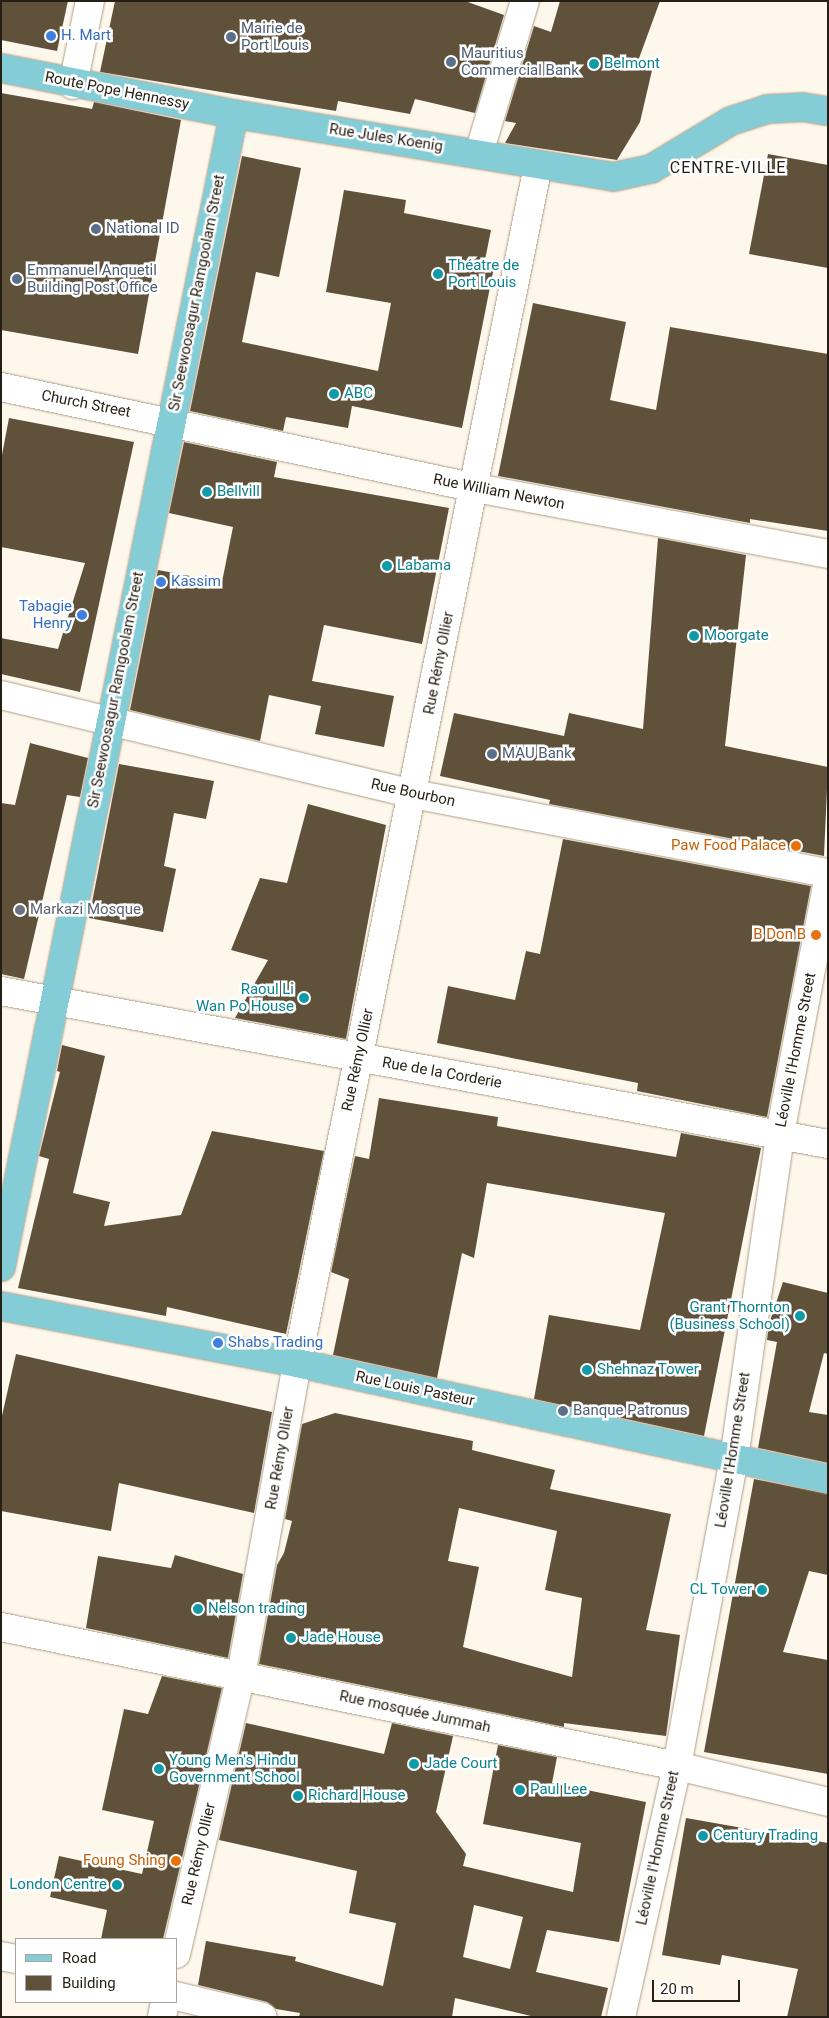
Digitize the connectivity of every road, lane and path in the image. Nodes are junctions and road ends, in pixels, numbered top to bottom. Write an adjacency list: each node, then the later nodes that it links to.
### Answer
1 (90, 1): 4 (street)
2 (526, 1): 7 (street)
3 (1, 68): 4 (main road, Route Pope Hennessy)
4 (73, 85): 6 (main road, Route Pope Hennessy)
5 (828, 111): 8 (main road, Rue Jules Koenig)
6 (234, 114): 7 (main road, Rue Jules Koenig); 10 (main road, Sir Seewoosagur Ramgoolam Street)
7 (479, 153): 8 (main road, Rue Jules Koenig)
8 (538, 166): 11 (street, Rue Rémy Ollier)
9 (1, 386): 10 (street, Church Street)
10 (171, 421): 11 (street, Rue William Newton); 14 (main road, Sir Seewoosagur Ramgoolam Street)
11 (476, 488): 12 (street, Rue William Newton); 15 (street, Rue Rémy Ollier)
12 (828, 554)
13 (1, 696): 14 (street, Rue Bourbon)
14 (109, 722): 15 (street, Rue Bourbon); 19 (main road, Sir Seewoosagur Ramgoolam Street)
15 (413, 794): 16 (street, Rue Bourbon); 20 (street, Rue Rémy Ollier)
16 (828, 873)
17 (828, 880): 21 (street, Léoville l'Homme Street)
18 (1, 991): 19 (street, Rue de la Corderie)
19 (56, 1002): 20 (street, Rue de la Corderie); 23 (main road, Sir Seewoosagur Ramgoolam Street)
20 (359, 1058): 21 (street, Rue de la Corderie); 25 (street, Rue Rémy Ollier)
21 (780, 1134): 22 (street, Rue de la Corderie); 26 (street, Léoville l'Homme Street)
22 (828, 1144)
23 (1, 1267)
24 (1, 1306): 25 (main road, Rue Louis Pasteur)
25 (297, 1363): 26 (main road, Rue Louis Pasteur); 29 (street, Rue Rémy Ollier)
26 (734, 1460): 27 (main road, Rue Louis Pasteur); 30 (street, Léoville l'Homme Street)
27 (828, 1480)
28 (1, 1626): 29 (street, Rue mosquée Jummah)
29 (241, 1675): 30 (street, Rue mosquée Jummah); 32 (street, Rue Rémy Ollier)
30 (676, 1766): 31 (street, Rue mosquée Jummah); 39 (street, Léoville l'Homme Street)
31 (828, 1802)
32 (178, 1945)
33 (1, 1956): 34 (street)
34 (15, 1959)
35 (178, 1996): 38 (street)
36 (165, 2003): 37 (street)
37 (162, 2017)
38 (263, 2017)
39 (621, 2017)

